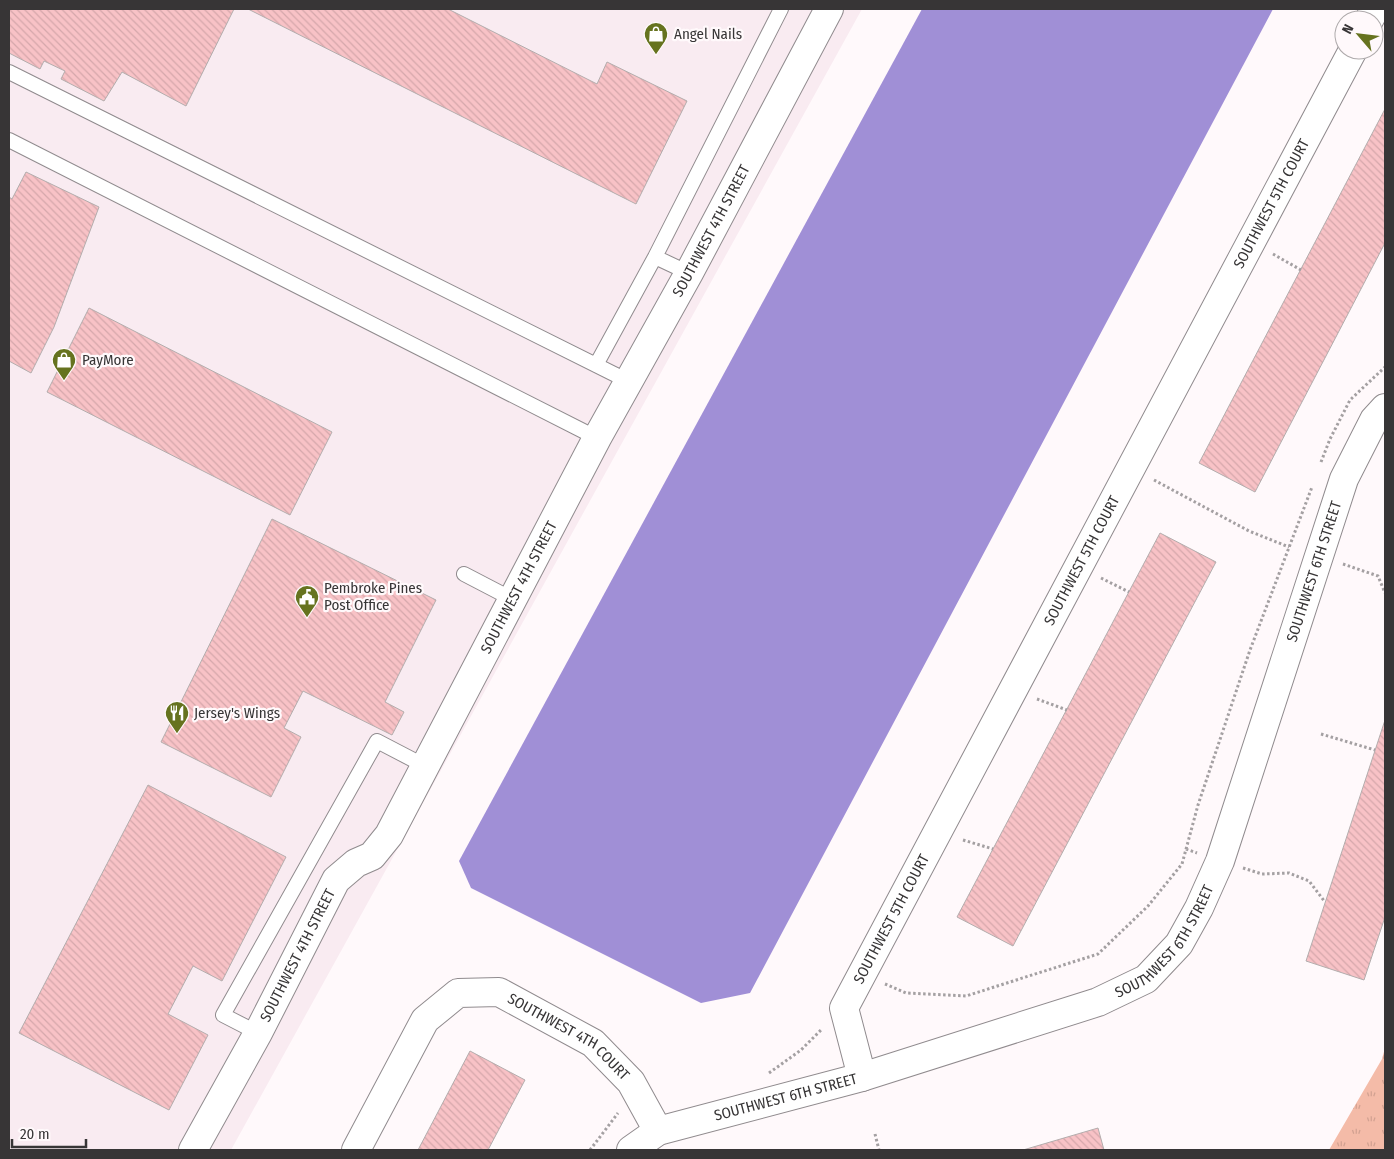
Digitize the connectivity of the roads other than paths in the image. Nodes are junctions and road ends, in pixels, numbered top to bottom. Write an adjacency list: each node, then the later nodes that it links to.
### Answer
1 (781, 9): 6 (lane)
2 (829, 9): 7 (street, SOUTHWEST 4TH STREET)
3 (1348, 60): 16 (street, SOUTHWEST 5TH COURT)
4 (9, 72): 8 (lane)
5 (9, 140): 11 (lane)
6 (655, 256): 7 (lane); 8 (lane)
7 (689, 273): 9 (street, SOUTHWEST 4TH STREET)
8 (596, 365): 9 (lane)
9 (628, 381): 11 (street, SOUTHWEST 4TH STREET)
10 (1385, 408): 16 (street, SOUTHWEST 6TH STREET)
11 (597, 438): 13 (street, SOUTHWEST 4TH STREET)
12 (464, 574): 13 (lane)
13 (512, 599): 14 (street, SOUTHWEST 4TH STREET)
14 (425, 766): 15 (street, SOUTHWEST 4TH STREET); 15 (lane)
15 (258, 1034): 18 (street, SOUTHWEST 4TH STREET)
16 (862, 1077): 17 (street, SOUTHWEST 6TH STREET)
17 (658, 1131): 19 (street, SOUTHWEST 4TH COURT); 20 (street, SOUTHWEST 6TH STREET)
18 (193, 1150)
19 (356, 1150)
20 (631, 1150)

